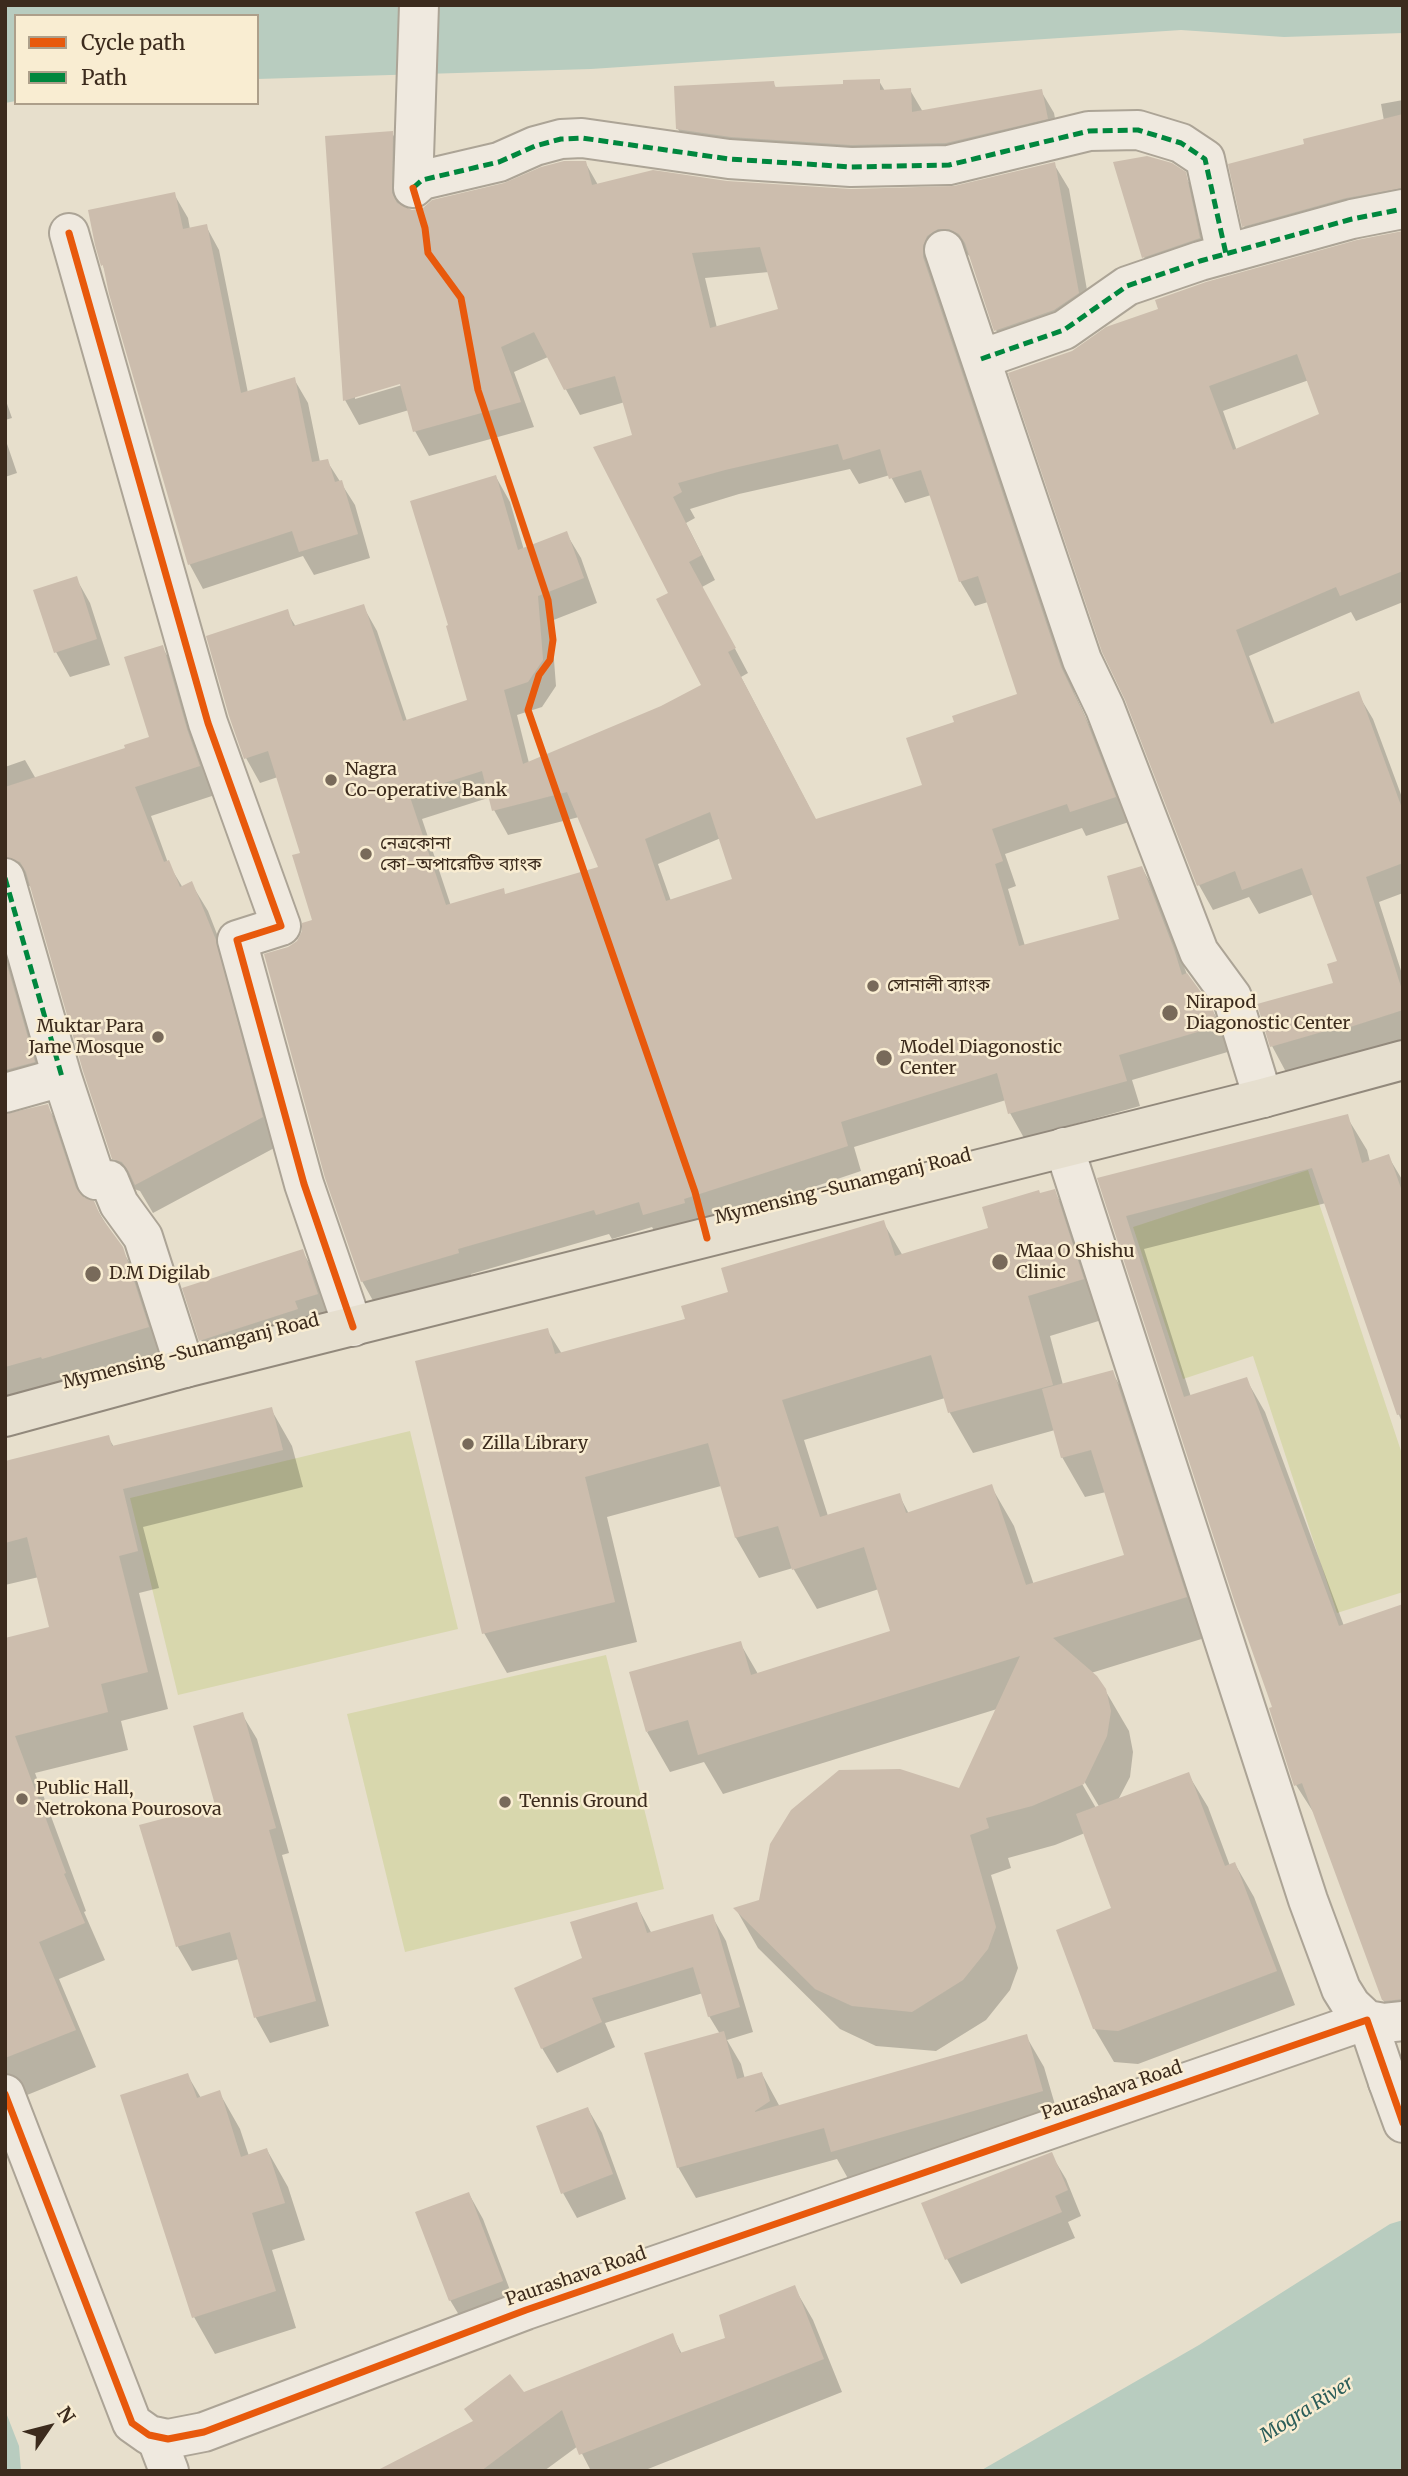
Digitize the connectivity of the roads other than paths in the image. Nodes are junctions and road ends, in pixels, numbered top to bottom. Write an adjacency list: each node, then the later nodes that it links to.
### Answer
1 (419, 5): 5 (street)
2 (1403, 209): 5 (street)
3 (69, 233): 13 (street)
4 (944, 250): 6 (street)
5 (1226, 254): 6 (street)
6 (981, 359): 11 (street)
7 (5, 878): 9 (street)
8 (1403, 1060): 11 (main road, Mymensing -Sunamganj Road)
9 (62, 1077): 10 (street); 14 (street)
10 (5, 1093)
11 (1263, 1098): 12 (main road, Mymensing -Sunamganj Road)
12 (1064, 1147): 13 (main road, Mymensing -Sunamganj Road); 16 (street)
13 (353, 1327): 14 (main road, Mymensing -Sunamganj Road)
14 (185, 1368): 15 (main road, Mymensing -Sunamganj Road)
15 (5, 1417)
16 (1385, 2020): 18 (street); 20 (street, Paurashava Road)
17 (5, 2094): 19 (street, Paurashava Road)
18 (1403, 2123)
19 (14, 2145): 20 (street, Paurashava Road)
20 (163, 2454)

